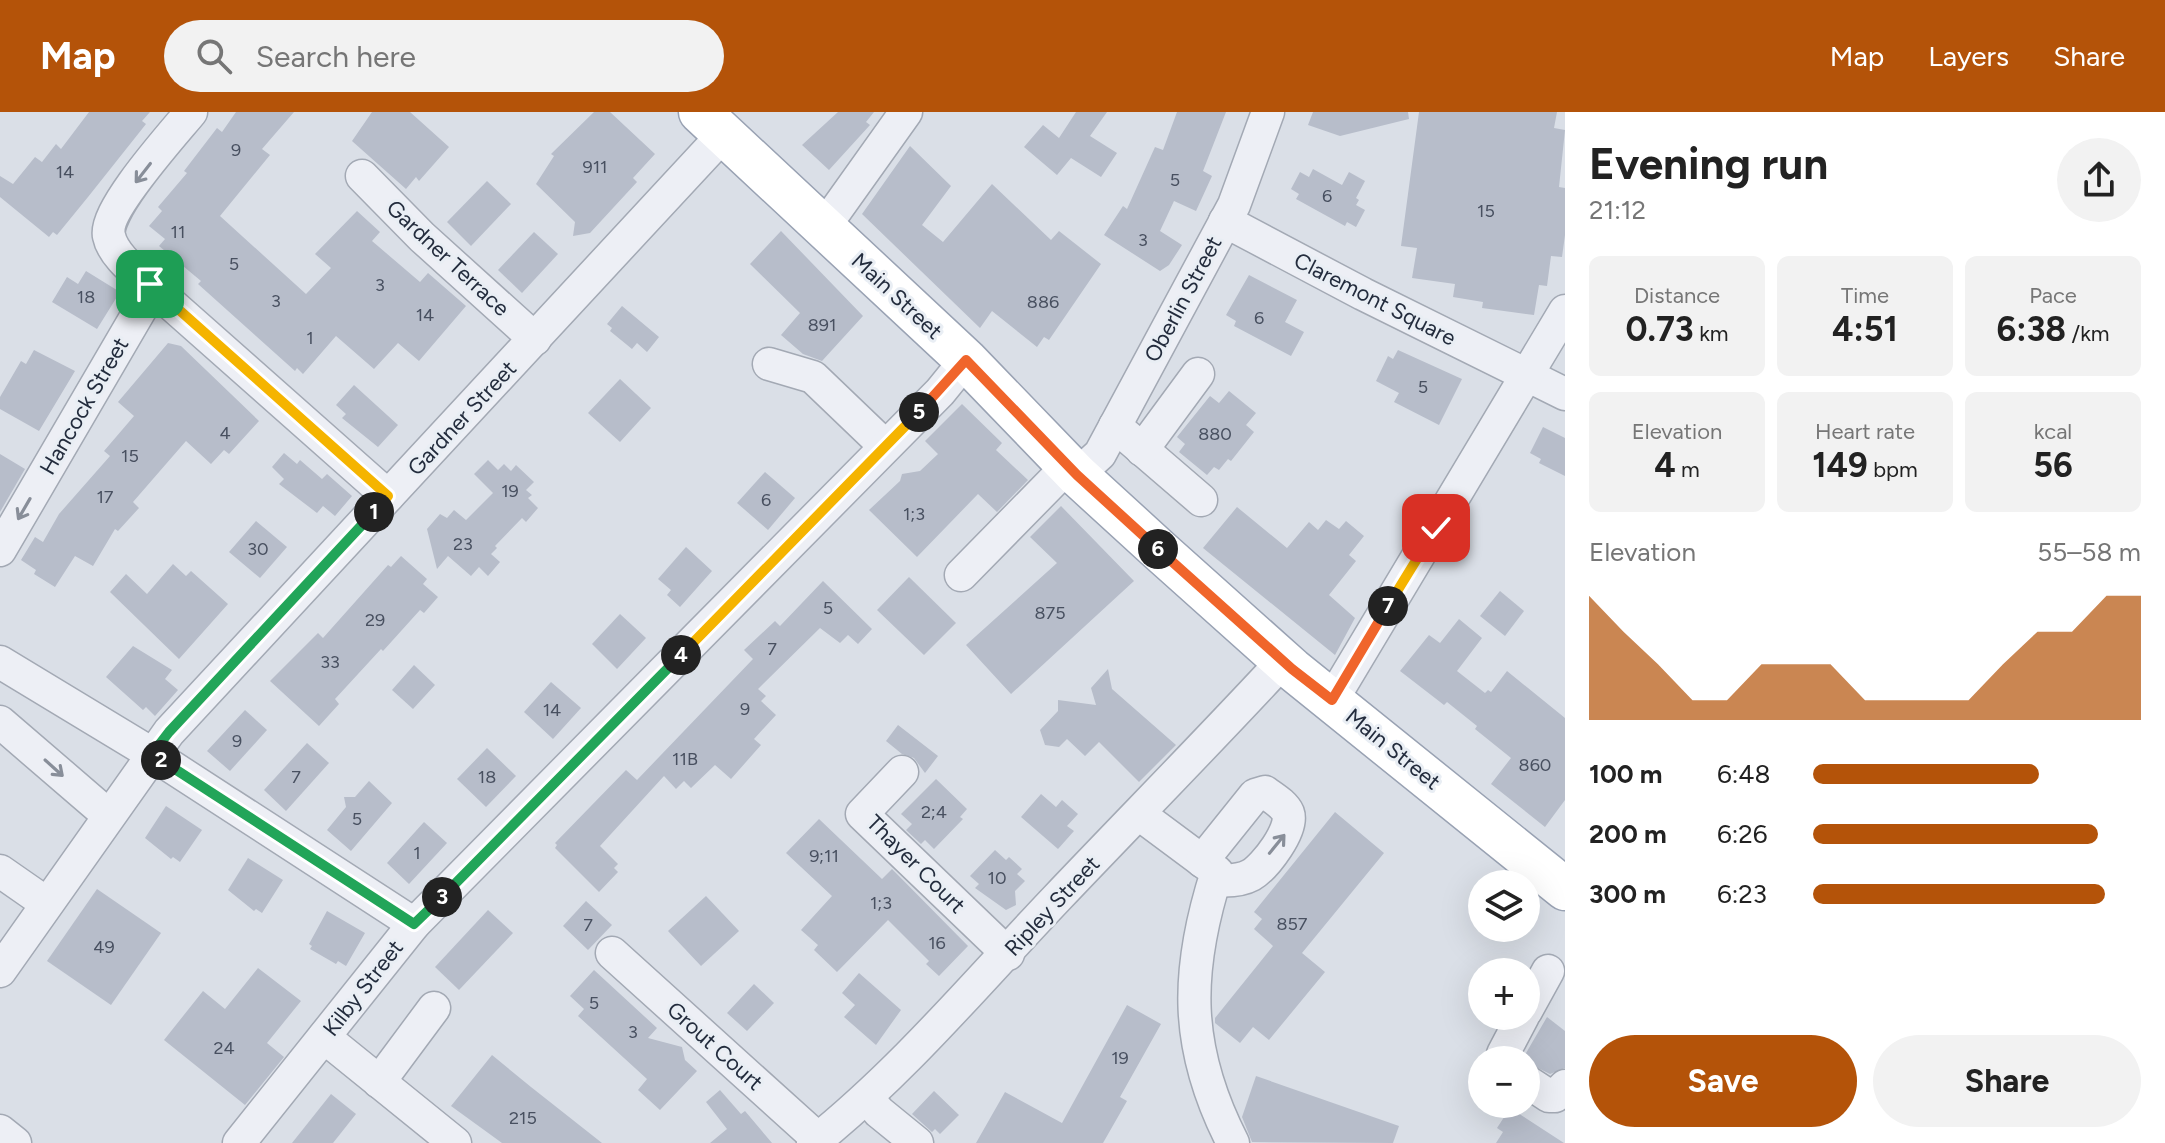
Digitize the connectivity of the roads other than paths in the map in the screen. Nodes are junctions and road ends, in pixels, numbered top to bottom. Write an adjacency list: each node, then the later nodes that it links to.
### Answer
1 (191, 112): 8 (street, one-way to 8)
2 (906, 112): 7 (street)
3 (1268, 112): 6 (street, Oberlin Street)
4 (712, 123): 7 (main road, Main Street); 10 (street, Gardner Street)
5 (362, 176): 10 (street, Gardner Terrace)
6 (1225, 221): 14 (street, Claremont Square); 16 (street, Oberlin Street)
7 (824, 227): 11 (main road, Main Street)
8 (153, 288): 20 (street); 22 (street, Hancock Street, one-way to 22)
9 (1565, 311): 14 (street)
10 (535, 339): 20 (street, Gardner Street)
11 (966, 360): 17 (street, Kilby Street); 19 (main road, Main Street)
12 (769, 364): 17 (street)
13 (1198, 374): 18 (street)
14 (1527, 375): 15 (street, Claremont Square); 26 (street)
15 (1565, 394)
16 (1115, 426): 18 (street); 19 (street, Oberlin Street)
17 (885, 446): 35 (street, Kilby Street)
18 (1142, 450): 21 (street)
19 (1072, 470): 23 (street, Oberlin Street); 24 (main road, Main Street)
20 (388, 496): 28 (street, Gardner Street)
21 (1201, 500)
22 (0, 550)
23 (961, 575)
24 (1283, 661): 26 (main road, Main Street); 30 (street, Ripley Street)
25 (0, 662): 28 (street)
26 (1332, 700): 33 (main road, Main Street)
27 (0, 722): 31 (street, one-way to 31)
28 (152, 754): 31 (street, Gardner Street); 35 (street)
29 (902, 772): 37 (street, Thayer Court)
30 (1139, 814): 37 (street, Ripley Street); 54 (street)
31 (108, 815): 34 (street, Gardner Street)
32 (0, 871): 34 (street)
33 (1565, 889)
34 (46, 903): 38 (street, Gardner Street)
35 (414, 924): 42 (street, Kilby Street)
36 (612, 953): 48 (street, Grout Court)
37 (1008, 954): 46 (street, Ripley Street)
38 (0, 971)
39 (1548, 971): 40 (street)
40 (1540, 986)
41 (434, 1008): 43 (street)
42 (324, 1037): 43 (street); 50 (street, Kilby Street)
43 (379, 1082): 51 (street)
44 (1565, 1086): 45 (street)
45 (1540, 1090)
46 (859, 1105): 48 (street, Ripley Street); 52 (street); 53 (street)
47 (0, 1131): 49 (street)
48 (816, 1141)
49 (15, 1143)
50 (239, 1143)
51 (455, 1143)
52 (886, 1143)
53 (917, 1143)
54 (1233, 1143)

